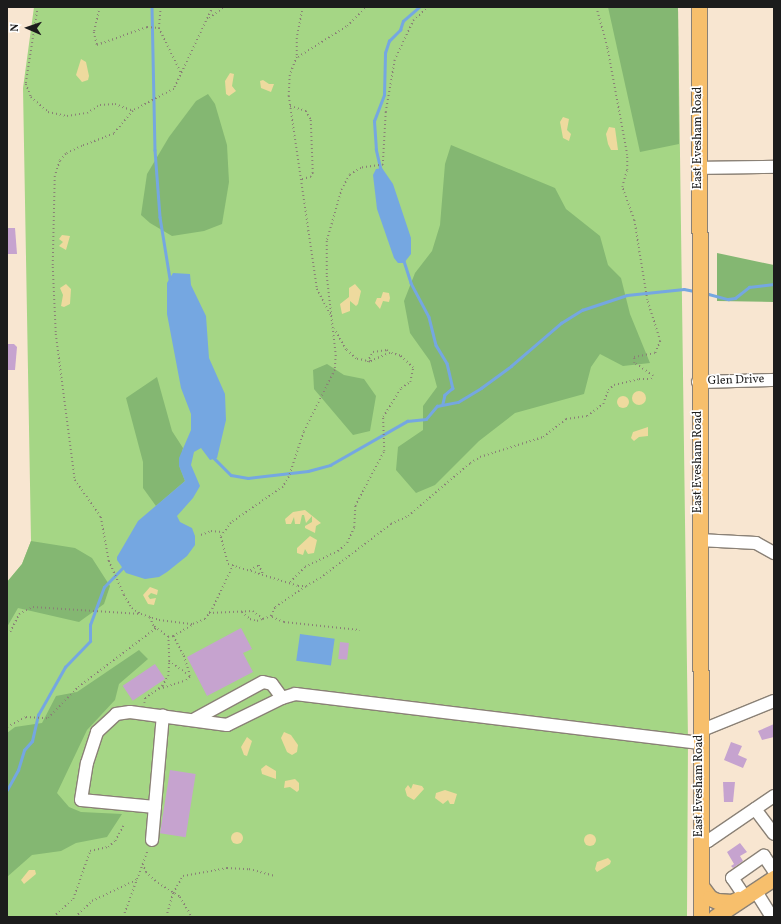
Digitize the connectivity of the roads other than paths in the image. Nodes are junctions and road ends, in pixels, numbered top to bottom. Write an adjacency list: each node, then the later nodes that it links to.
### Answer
1 (699, 7): 3 (main road, East Evesham Road)
2 (774, 167): 3 (street)
3 (698, 168): 5 (main road, East Evesham Road)
4 (774, 380): 5 (street, Glen Drive)
5 (698, 382): 6 (main road, East Evesham Road)
6 (699, 540): 7 (street); 12 (main road, East Evesham Road)
7 (774, 553)
8 (282, 698): 11 (street); 11 (street); 12 (street)
9 (774, 701): 12 (street)
10 (164, 715): 11 (street); 14 (street); 14 (street)
11 (195, 719)
12 (700, 737): 19 (main road, East Evesham Road)
13 (774, 796): 15 (street)
14 (155, 807): 18 (street)
15 (755, 809): 16 (street); 19 (street)
16 (770, 821): 17 (street)
17 (774, 834)
18 (152, 840)
19 (700, 841): 22 (main road, East Evesham Road)
20 (774, 871): 23 (street)
21 (774, 878): 23 (main road)
22 (701, 886): 23 (main road); 25 (main road, East Evesham Road)
23 (747, 896): 24 (street); 26 (main road)
24 (767, 915)
25 (701, 917)
26 (715, 917)

